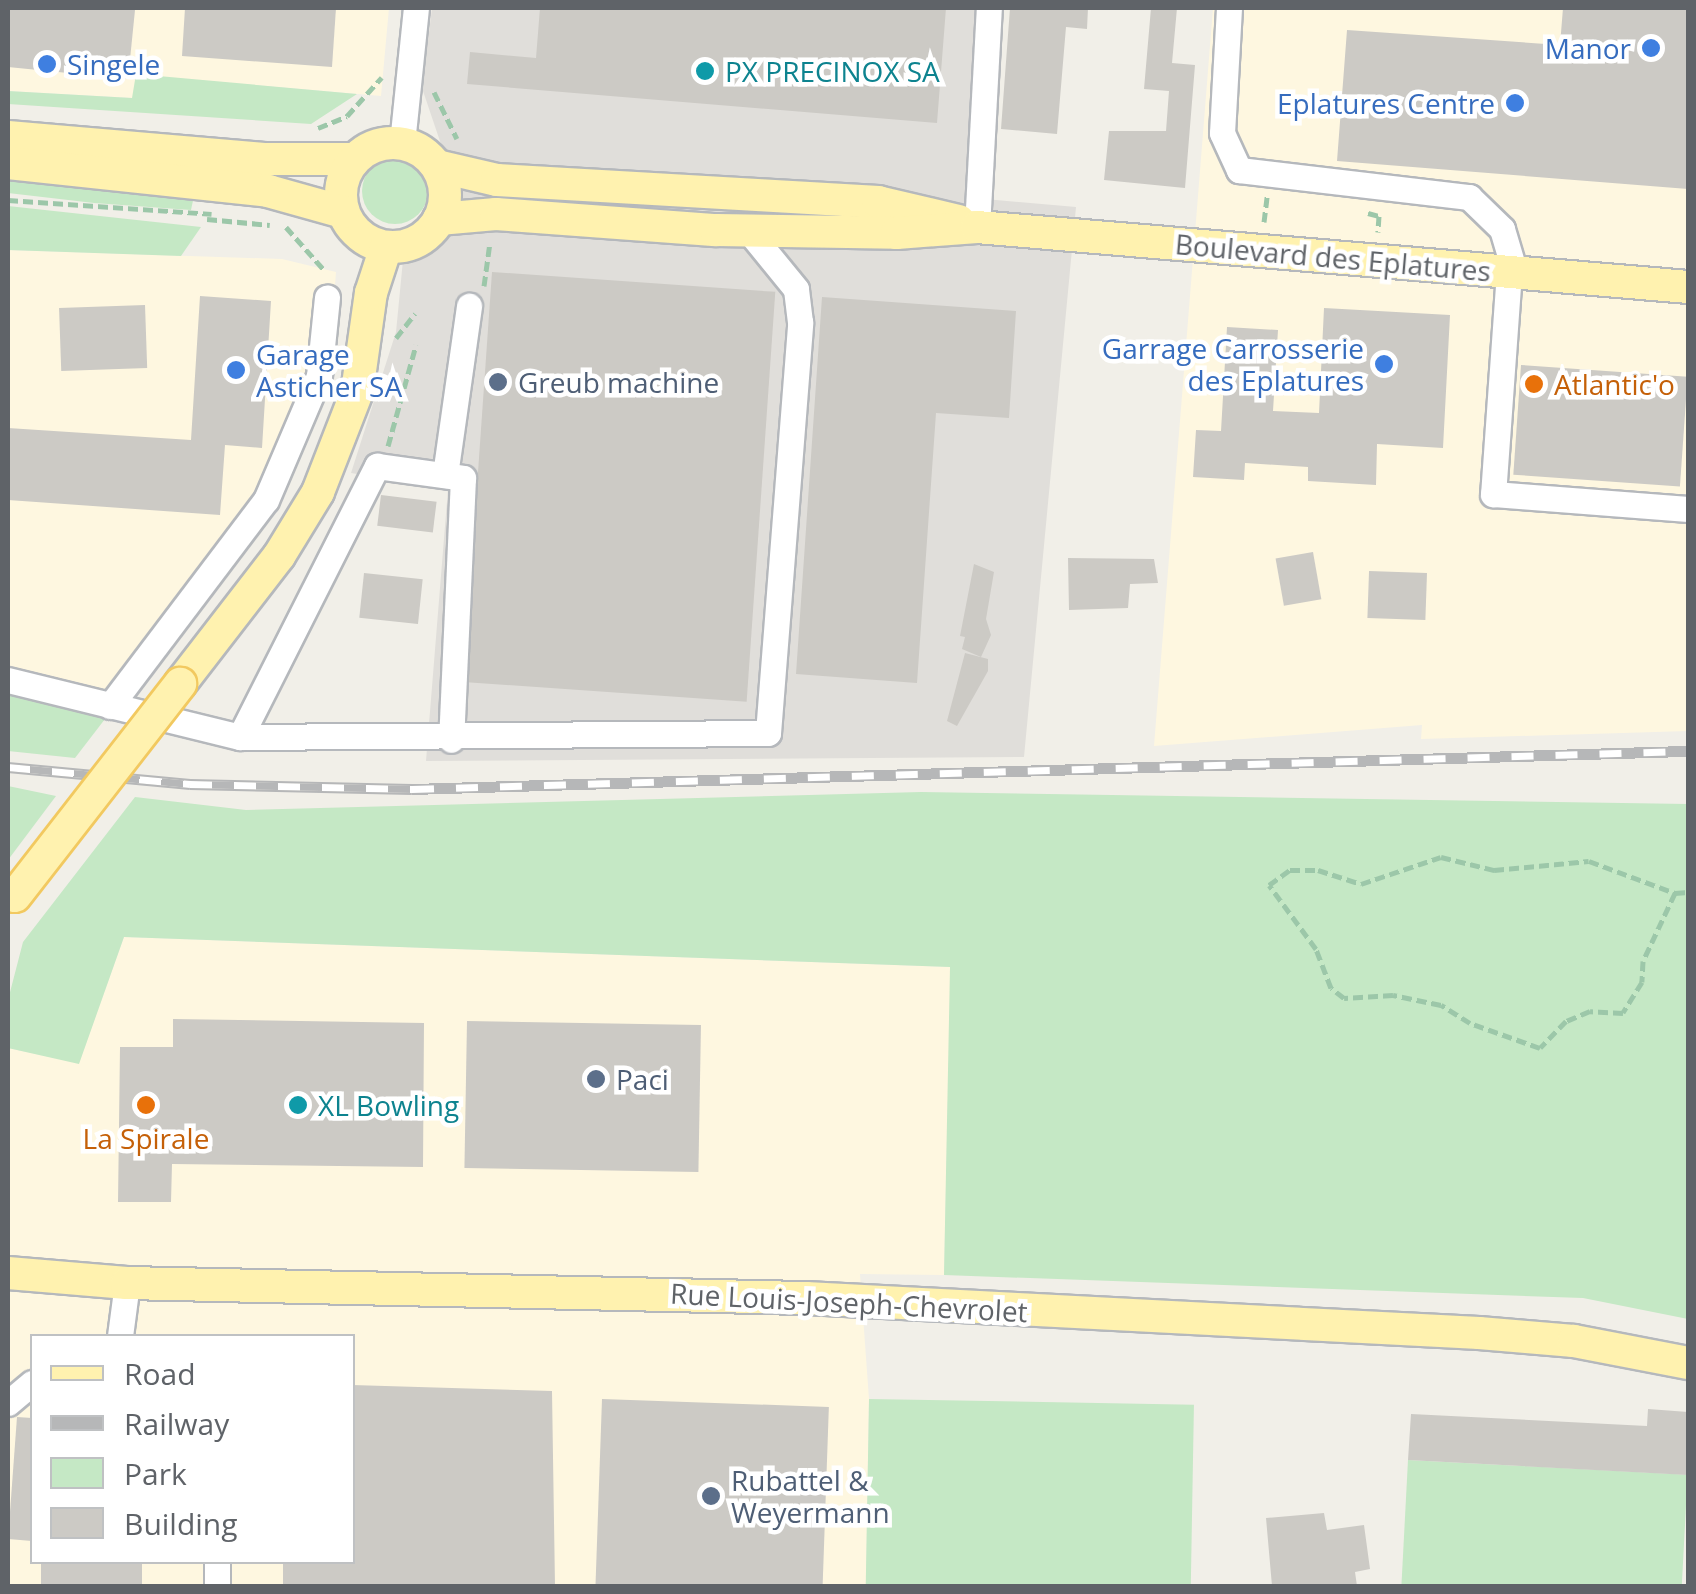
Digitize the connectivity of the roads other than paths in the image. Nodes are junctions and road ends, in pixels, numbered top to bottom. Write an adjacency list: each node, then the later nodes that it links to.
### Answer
1 (416, 8): 5 (street)
2 (989, 8): 11 (street)
3 (1229, 8): 14 (street)
4 (8, 137): 6 (main road)
5 (402, 143): 6 (main road); 8 (main road)
6 (354, 159): 9 (main road)
7 (8, 162): 9 (main road)
8 (437, 166): 10 (main road); 11 (main road, Boulevard des Eplatures)
9 (343, 212): 13 (main road)
10 (440, 219): 12 (main road, Boulevard des Eplatures); 13 (main road)
11 (977, 226): 12 (main road, Boulevard des Eplatures); 14 (main road, Boulevard des Eplatures)
12 (747, 228): 23 (street)
13 (386, 247): 24 (main road, bridge)
14 (1512, 272): 15 (main road, Boulevard des Eplatures); 19 (street)
15 (1688, 286)
16 (330, 289): 21 (street)
17 (469, 306): 18 (street)
18 (445, 475): 22 (street); 23 (street)
19 (1688, 509)
20 (8, 680): 21 (street)
21 (110, 706): 22 (street)
22 (240, 737): 23 (street)
23 (451, 740)
24 (11, 901)
25 (8, 1273): 26 (main road, Rue Louis-Joseph-Chevrolet)
26 (128, 1282): 27 (street); 28 (main road, Rue Louis-Joseph-Chevrolet)
27 (120, 1334)
28 (1688, 1363)
29 (30, 1384): 30 (street)
30 (8, 1404)

